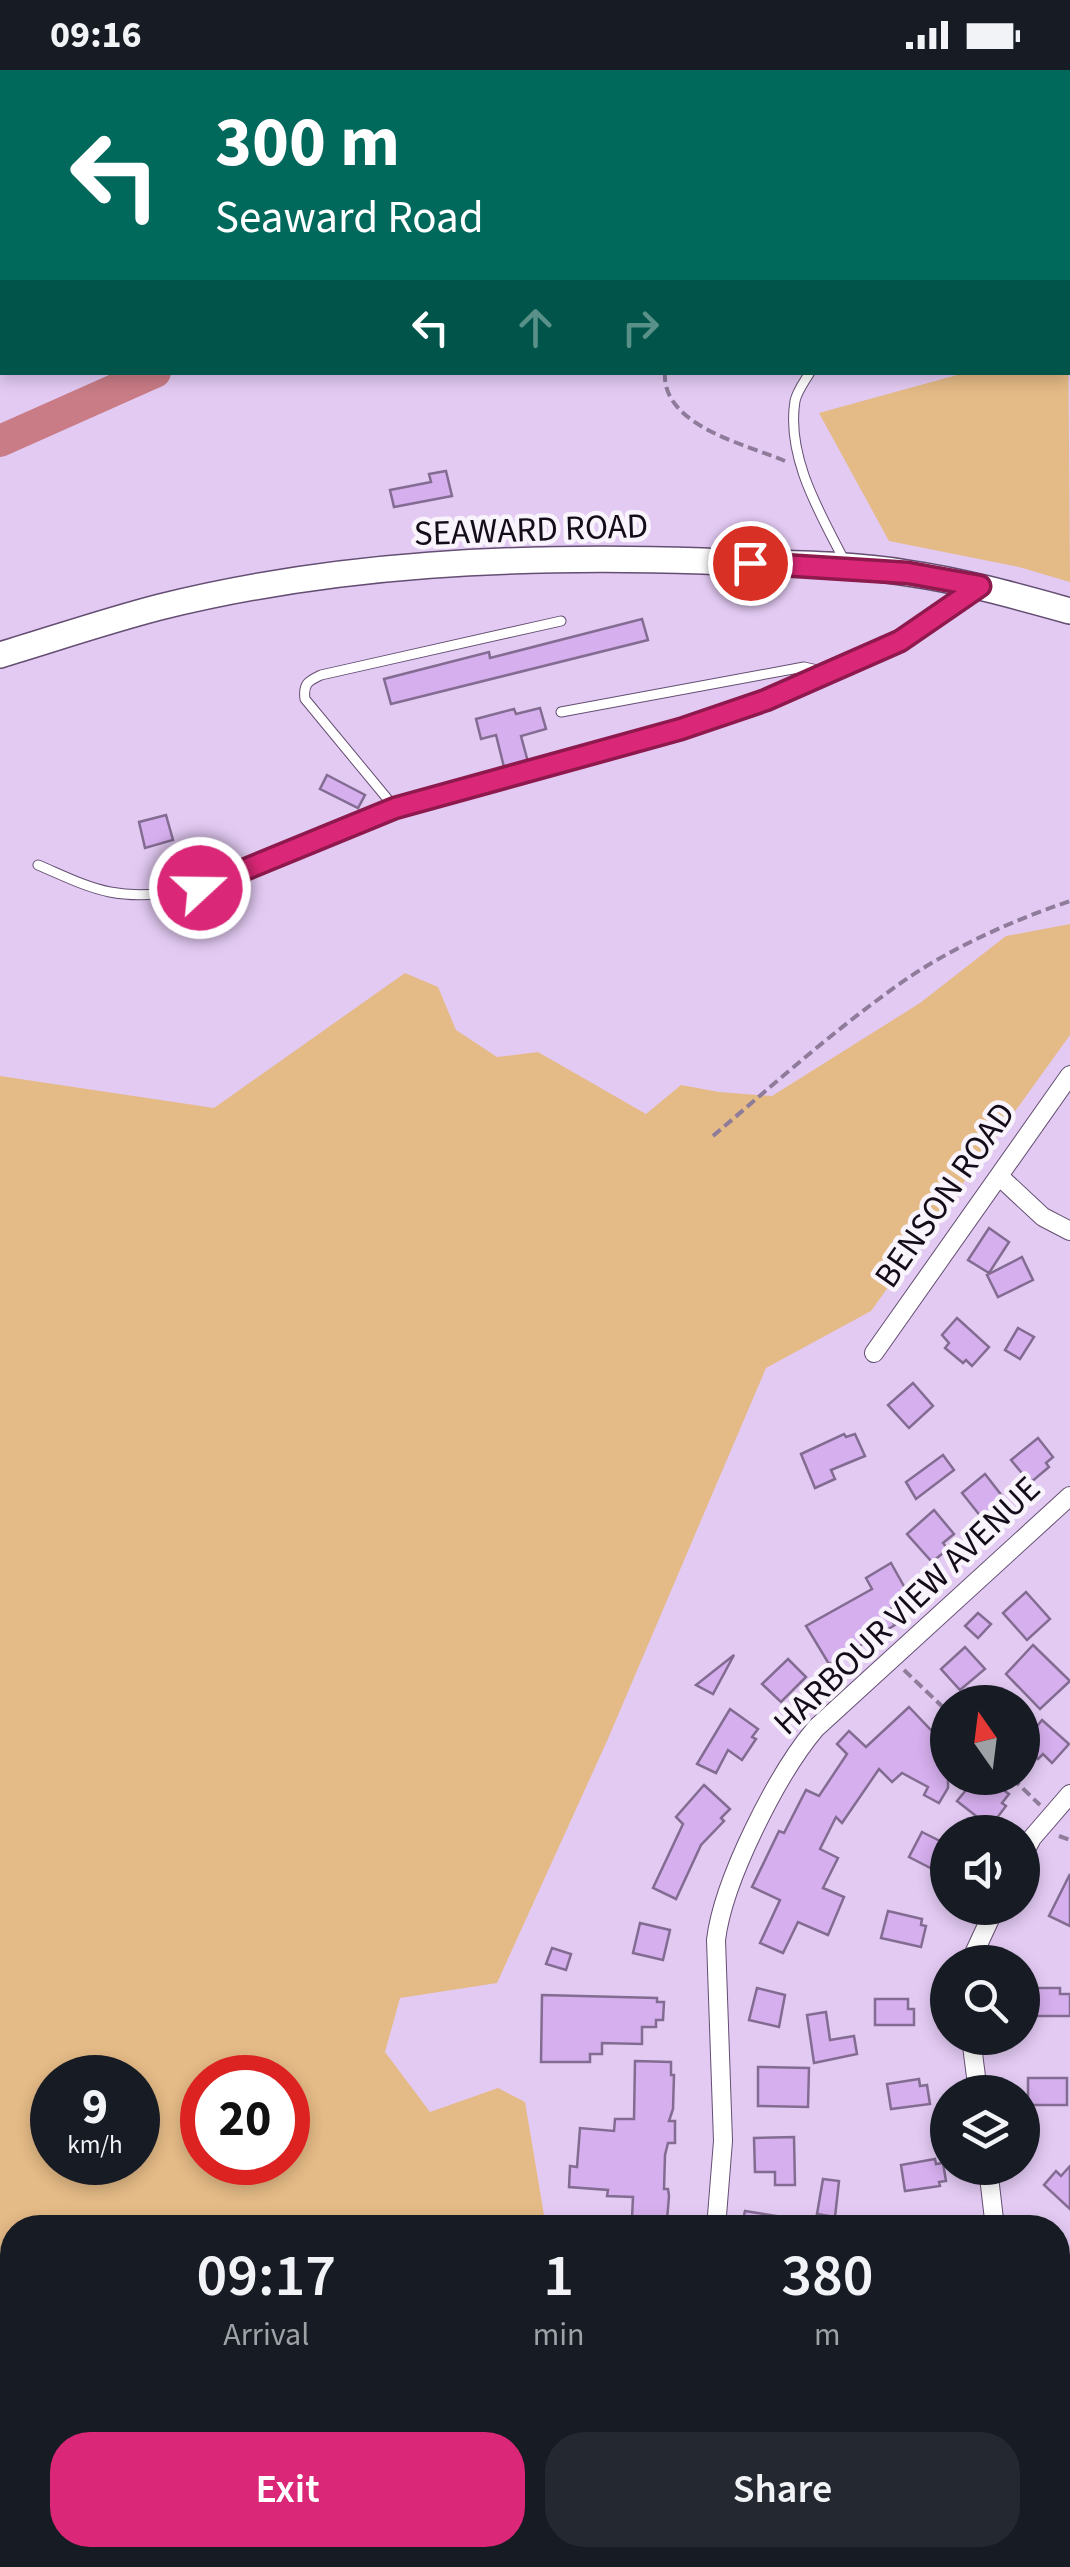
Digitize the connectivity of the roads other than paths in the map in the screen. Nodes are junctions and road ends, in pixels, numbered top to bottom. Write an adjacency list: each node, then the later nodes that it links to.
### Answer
1 (808, 375): 2 (lane)
2 (847, 567): 3 (street, SEAWARD ROAD); 6 (street, SEAWARD ROAD)
3 (980, 586): 4 (street, SEAWARD ROAD); 7 (lane)
4 (1070, 610)
5 (561, 621): 9 (lane)
6 (0, 656)
7 (831, 673): 8 (lane); 9 (lane)
8 (561, 712)
9 (395, 808): 10 (lane)
10 (38, 865)
11 (1070, 1076): 12 (street, BENSON ROAD)
12 (1000, 1177): 13 (street); 14 (street, BENSON ROAD)
13 (1070, 1231)
14 (874, 1352)
15 (1070, 1496): 19 (street, HARBOUR VIEW AVENUE)
16 (1070, 1794): 17 (street)
17 (1040, 1832)
18 (990, 2185): 20 (street)
19 (717, 2215)
20 (993, 2215)

